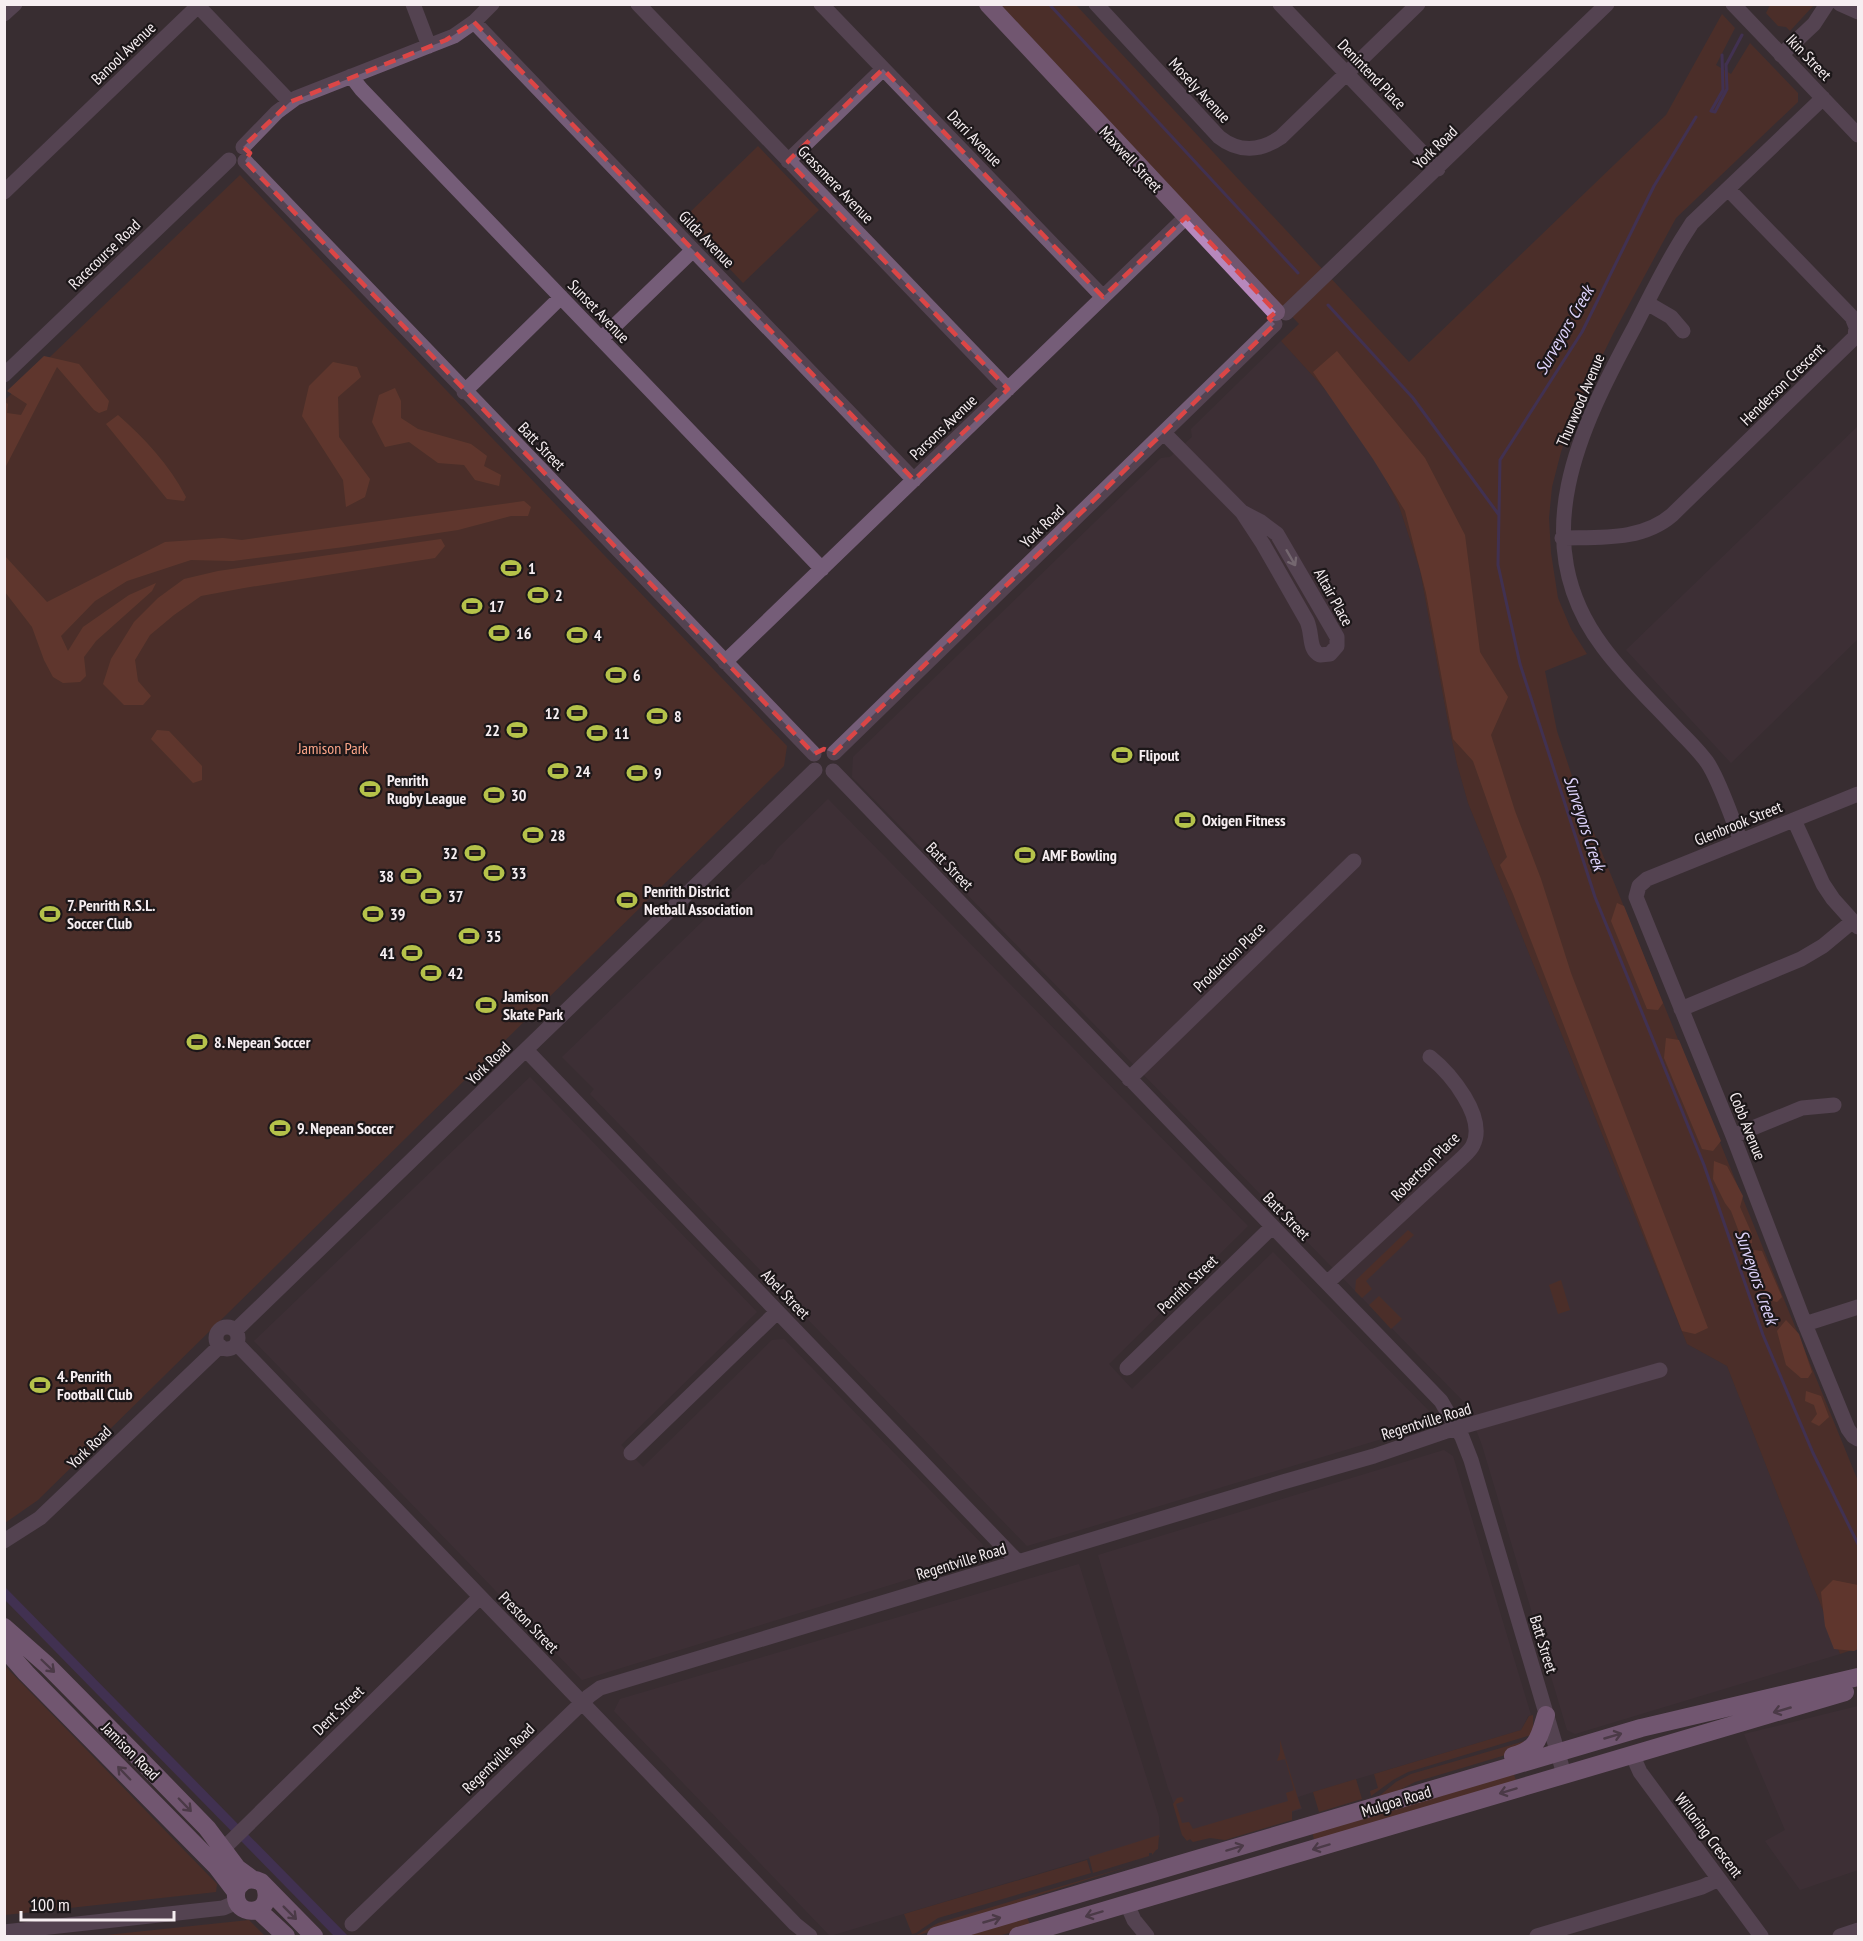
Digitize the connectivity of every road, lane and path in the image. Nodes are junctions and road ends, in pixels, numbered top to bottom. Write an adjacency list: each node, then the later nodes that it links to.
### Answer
1 (15, 4): 16 (street)
2 (413, 4): 18 (street)
3 (492, 4): 17 (street)
4 (638, 4): 27 (street, Grassmere Avenue)
5 (821, 4): 20 (street, Darri Avenue)
6 (988, 4): 31 (main road, Maxwell Street)
7 (1096, 4): 21 (street, Mosely Avenue)
8 (1280, 4): 21 (street, Denintend Place)
9 (1418, 4): 21 (street, Mosely Avenue)
10 (1607, 4): 28 (street, York Road)
11 (1733, 4): 19 (street, Ikin Street)
12 (1827, 4): 19 (street)
13 (1840, 4): 15 (street)
14 (199, 5): 24 (street, Banool Avenue); 30 (street, Banool Avenue)
15 (1858, 12)
16 (4, 14)
17 (474, 22): 18 (street); 32 (street, Gilda Avenue)
18 (429, 46): 22 (street)
19 (1782, 55): 23 (street, Ikin Street)
20 (884, 69): 27 (street); 34 (street, Darri Avenue)
21 (1346, 74): 28 (street, Denintend Place)
22 (351, 76): 24 (street); 33 (street, Sunset Avenue)
23 (1823, 98): 25 (street, Ikin Street); 29 (street, Thurwood Avenue)
24 (290, 102): 26 (street)
25 (1858, 135)
26 (244, 154): 39 (street, Racecourse Road); 41 (street, Batt Street)
27 (788, 161): 40 (street, Grassmere Avenue)
28 (1438, 169): 36 (street, York Road)
29 (1728, 189): 35 (street, Thurwood Avenue); 45 (street, Henderson Crescent)
30 (4, 192)
31 (1186, 217): 34 (street, Parsons Avenue); 36 (main road, Maxwell Street)
32 (693, 250): 38 (street); 43 (street, Gilda Avenue)
33 (561, 297): 38 (street, Sunset Avenue); 41 (street)
34 (1103, 297): 40 (street, Parsons Avenue)
35 (1647, 303): 37 (street); 45 (street, Thurwood Avenue)
36 (1279, 317): 42 (street, York Road)
37 (1683, 331)
38 (601, 339): 46 (street, Sunset Avenue)
39 (4, 375)
40 (1008, 388): 43 (street, Parsons Avenue)
41 (464, 392): 47 (street, Batt Street)
42 (1164, 433): 44 (street, Altair Place); 48 (street, York Road)
43 (915, 480): 46 (street, Parsons Avenue)
44 (1242, 512): 44 (street, Altair Place, one-way to 44)
45 (1562, 538): 54 (street, Thurwood Avenue)
46 (822, 569): 47 (street, Parsons Avenue)
47 (725, 662): 49 (street, Batt Street)
48 (834, 753): 49 (street); 51 (street)
49 (814, 754): 50 (street)
50 (815, 770): 51 (street); 59 (street, York Road)
51 (833, 771): 61 (street, Batt Street)
52 (1858, 794): 53 (street, Glenbrook Street)
53 (1794, 820): 54 (street, Glenbrook Street); 57 (street)
54 (1741, 841): 56 (street, Glenbrook Street)
55 (1354, 861): 61 (street, Production Place)
56 (1636, 891): 58 (street, Cobb Avenue)
57 (1856, 924): 58 (street)
58 (1681, 1009): 63 (street, Cobb Avenue)
59 (527, 1051): 67 (street, Abel Street); 69 (street, York Road)
60 (1430, 1057): 65 (street, Robertson Place)
61 (1129, 1079): 64 (street, Batt Street)
62 (1834, 1105): 63 (street)
63 (1733, 1136): 68 (street, Cobb Avenue)
64 (1272, 1227): 65 (street, Batt Street); 70 (street, Penrith Street)
65 (1327, 1283): 72 (street, Batt Street)
66 (1858, 1308): 68 (street)
67 (777, 1312): 74 (street); 76 (street, Abel Street)
68 (1805, 1324): 73 (street, Cobb Avenue)
69 (237, 1337): 75 (street, York Road); 77 (street, Preston Street)
70 (1127, 1368)
71 (1660, 1370): 72 (street, Regentville Road)
72 (1458, 1429): 76 (street, Regentville Road); 83 (street, Batt Street)
73 (1858, 1439)
74 (631, 1453)
75 (4, 1541)
76 (1018, 1562): 82 (street, Regentville Road)
77 (480, 1597): 82 (street, Preston Street); 88 (street, Dent Street)
78 (4, 1627): 88 (main road, Jamison Road, one-way to 88)
79 (4, 1648): 91 (main road, Jamison Road, one-way to 79)
80 (1858, 1677): 84 (main road, Mulgoa Road, one-way to 80)
81 (1858, 1689): 85 (main road, Mulgoa Road, one-way to 85)
82 (582, 1703): 94 (street, Regentville Road); 95 (street, Preston Street)
83 (1546, 1715): 84 (street, Batt Street); 87 (main road)
84 (1557, 1752): 86 (street, Batt Street); 87 (main road, Mulgoa Road)
85 (1632, 1754): 86 (main road, Mulgoa Road); 89 (street, Willoring Crescent)
86 (1564, 1774): 92 (main road, Mulgoa Road, one-way to 92)
87 (1397, 1801): 101 (main road, Mulgoa Road, one-way to 87)
88 (234, 1838): 90 (main road, Jamison Road)
89 (1719, 1879): 104 (street); 105 (street, Willoring Crescent)
90 (259, 1884): 91 (main road); 93 (main road); 99 (main road, Jamison Road, one-way to 99)
91 (237, 1897): 93 (main road); 97 (street)
92 (1127, 1904): 102 (main road, Mulgoa Road, one-way to 102); 103 (street)
93 (258, 1910): 98 (main road)
94 (352, 1924)
95 (799, 1930): 100 (street, Preston Street)
96 (1858, 1930): 106 (street)
97 (4, 1932)
98 (286, 1936)
99 (314, 1936)
100 (810, 1936)
101 (936, 1936)
102 (1018, 1936)
103 (1147, 1936)
104 (1537, 1936)
105 (1761, 1936)
106 (1840, 1936)

